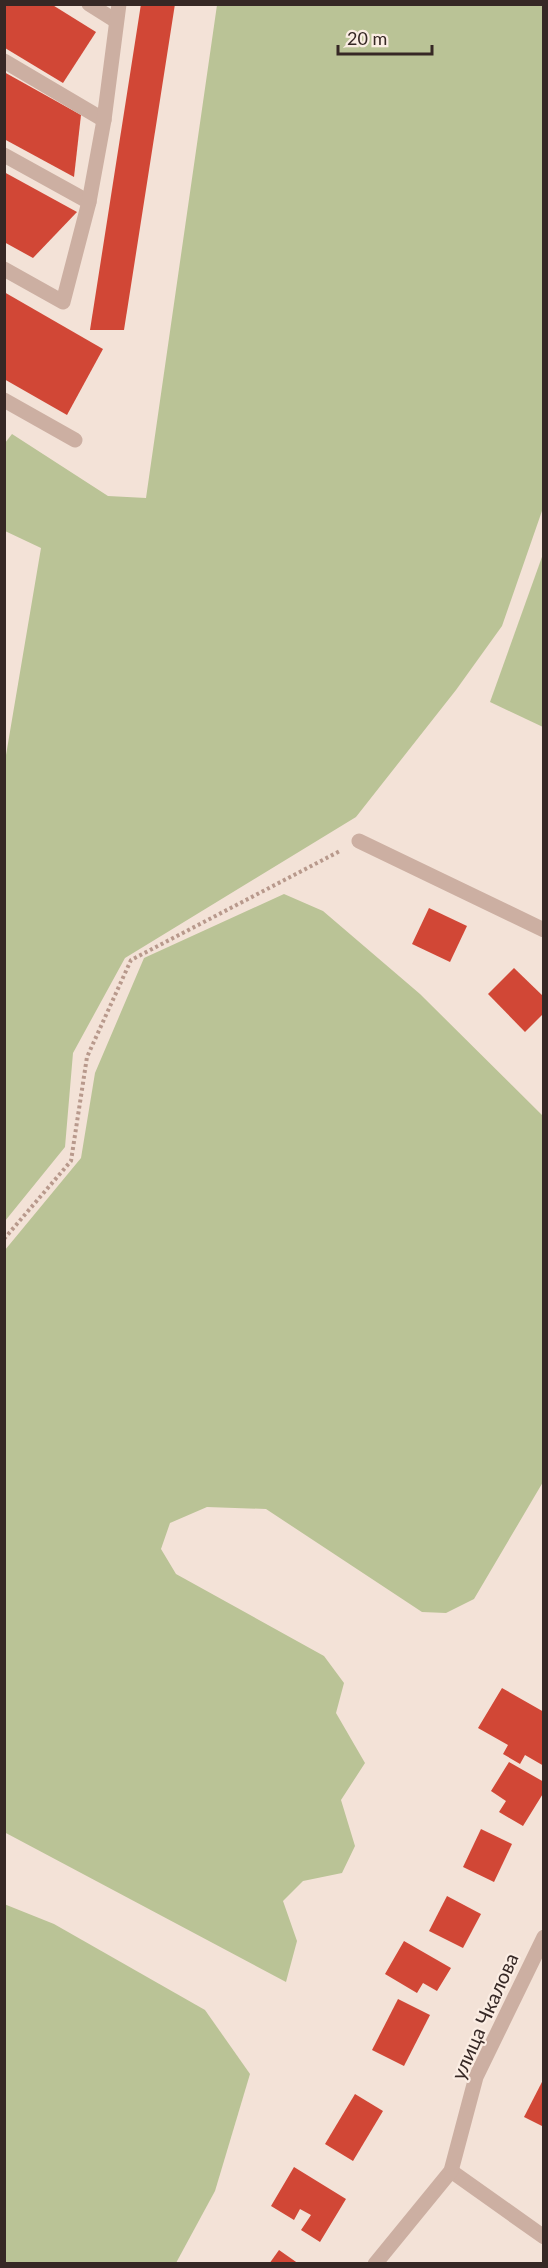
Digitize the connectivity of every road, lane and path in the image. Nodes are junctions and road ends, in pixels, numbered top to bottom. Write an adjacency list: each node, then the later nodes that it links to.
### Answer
1 (88, 4): 3 (street)
2 (120, 4): 3 (street)
3 (116, 21): 5 (street)
4 (4, 61): 5 (street)
5 (104, 120): 7 (street)
6 (4, 156): 7 (street)
7 (89, 202): 8 (street)
8 (4, 269)
9 (4, 400): 10 (street)
10 (75, 440)
11 (359, 841): 12 (street); 13 (path)
12 (543, 930)
13 (4, 1239)
14 (543, 1937): 15 (street, улица Чкалова)
15 (451, 2172): 16 (street); 17 (street, улица Чкалова)
16 (543, 2237)
17 (375, 2264)

